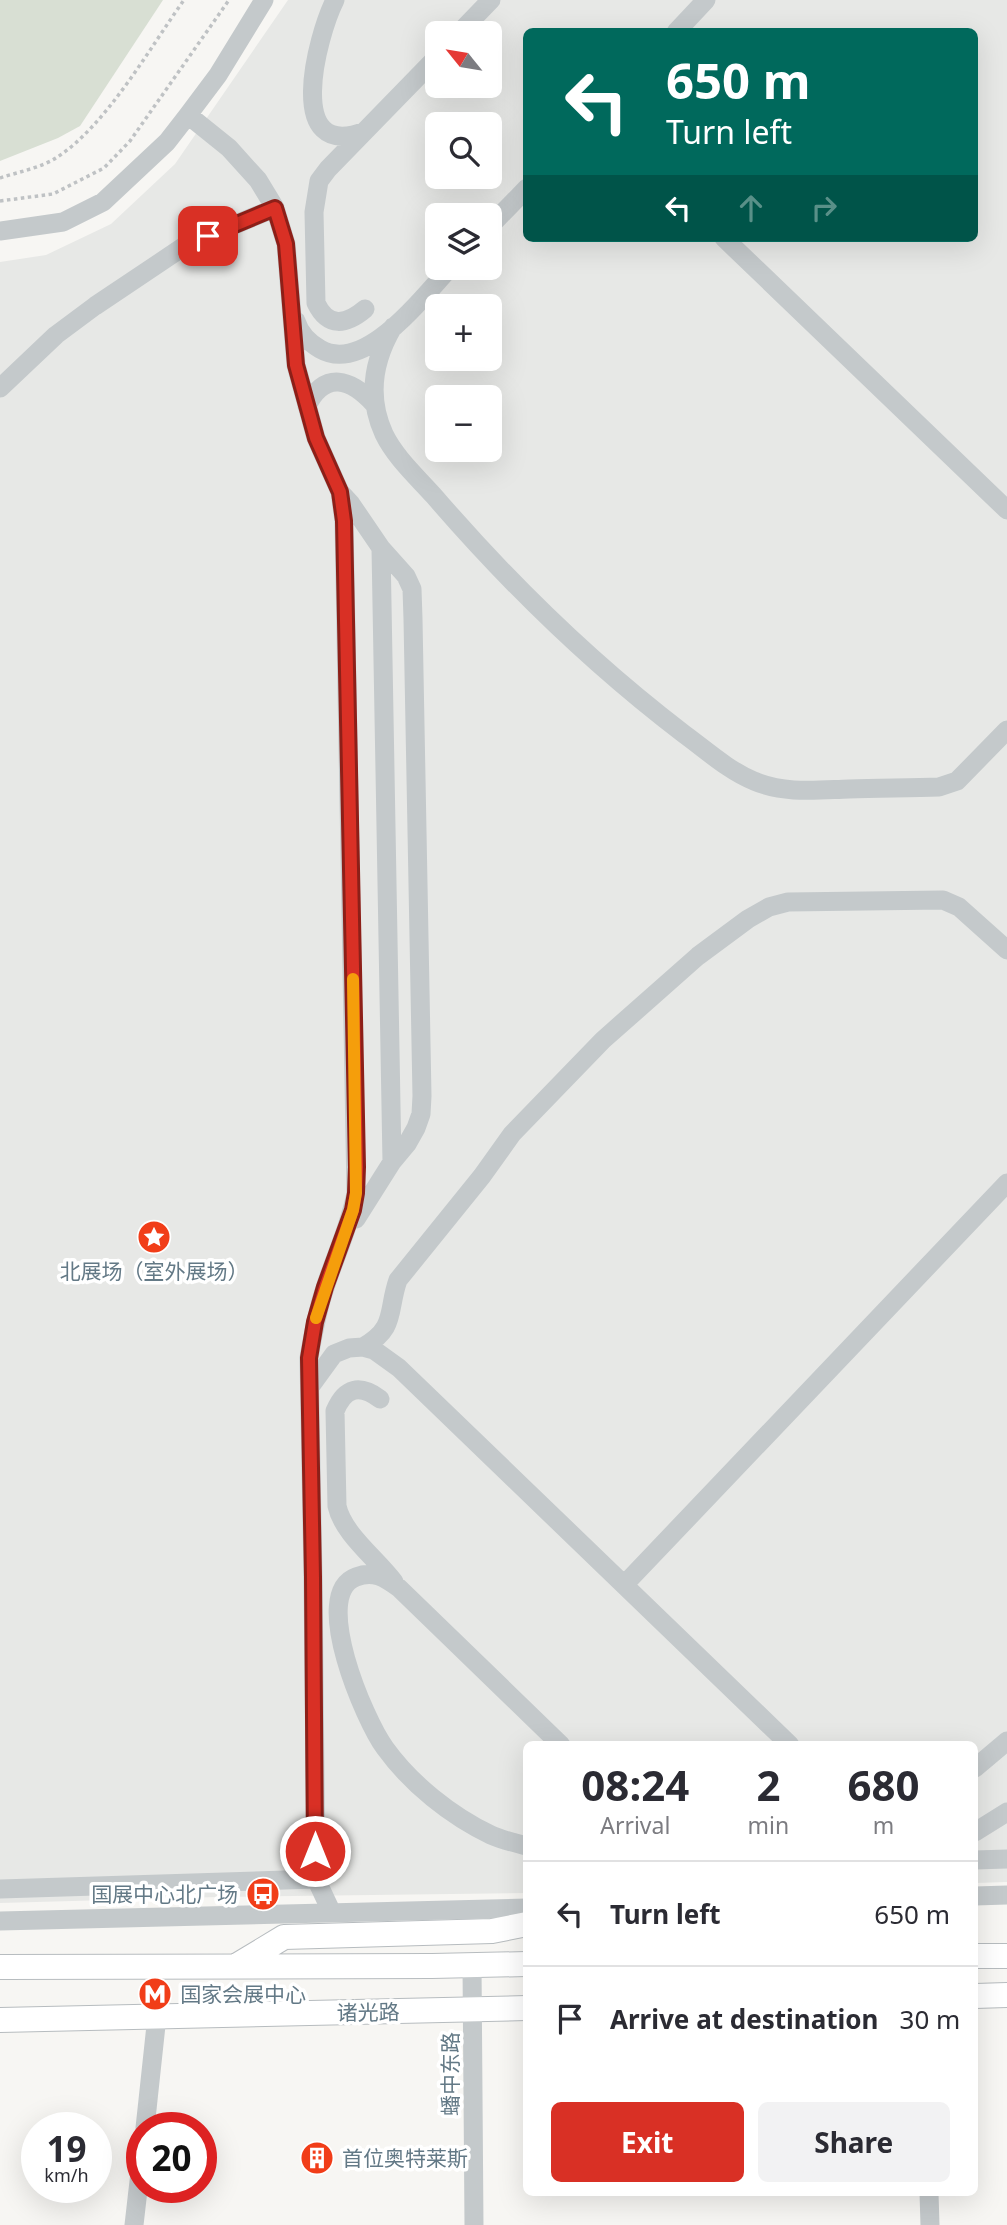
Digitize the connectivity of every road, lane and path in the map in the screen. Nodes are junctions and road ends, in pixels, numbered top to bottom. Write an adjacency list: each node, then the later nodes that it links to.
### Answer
1 (184, 0): 12 (path)
2 (229, 0): 14 (path)
3 (264, 0): 10 (street)
4 (335, 0): 11 (street)
5 (491, 0): 7 (street)
6 (706, 0): 8 (street)
7 (471, 21)
8 (680, 28)
9 (425, 69): 11 (street)
10 (188, 116): 15 (street); 17 (street)
11 (365, 131): 21 (street)
12 (0, 178)
13 (523, 192): 16 (street)
14 (0, 201)
15 (275, 208): 20 (street); 23 (street)
16 (502, 214)
17 (0, 231)
18 (728, 242): 27 (street)
19 (438, 280): 22 (street)
20 (291, 307): 22 (street); 25 (street)
21 (365, 309)
22 (393, 327): 24 (street)
23 (0, 388)
24 (374, 404): 25 (street); 29 (street)
25 (307, 406): 26 (street)
26 (340, 492): 28 (street); 33 (street)
27 (1007, 510)
28 (381, 548): 31 (street); 31 (street)
29 (1007, 730)
30 (1007, 950): 34 (street)
31 (392, 1162): 33 (street)
32 (1007, 1183): 41 (street)
33 (338, 1251): 38 (street)
34 (391, 1317): 35 (street); 37 (street)
35 (363, 1347): 36 (street); 37 (street)
36 (326, 1368): 38 (street); 40 (street)
37 (415, 1385): 41 (street)
38 (310, 1387): 52 (street)
39 (380, 1399): 40 (street)
40 (335, 1411): 42 (street)
41 (624, 1585): 44 (street)
42 (399, 1588): 43 (street); 49 (street)
43 (557, 1741)
44 (786, 1741)
45 (1007, 1741): 46 (street)
46 (978, 1765)
47 (1007, 1812): 48 (street)
48 (978, 1830)
49 (523, 1845)
50 (1007, 1859): 51 (street)
51 (978, 1860)
52 (316, 1878): 53 (street); 57 (street)
53 (0, 1889)
54 (1007, 1895): 55 (street)
55 (978, 1896)
56 (523, 1908): 57 (street)
57 (332, 1913): 58 (street)
58 (0, 1921)
59 (523, 1925): 64 (main road)
60 (978, 1956): 61 (main road)
61 (1007, 1956)
62 (523, 1964): 63 (main road)
63 (472, 1965): 64 (main road); 69 (street, 蟠中东路)
64 (235, 1966): 65 (main road)
65 (0, 1967)
66 (1007, 1995): 67 (main road)
67 (978, 1996)
68 (523, 2008): 69 (main road, 诸光路)
69 (472, 2010): 70 (main road, 诸光路); 76 (street, 蟠中东路)
70 (157, 2016): 71 (main road, 诸光路); 72 (street)
71 (0, 2020)
72 (147, 2112)
73 (929, 2196): 77 (street)
74 (137, 2203): 75 (street)
75 (134, 2225)
76 (474, 2225)
77 (930, 2225)

